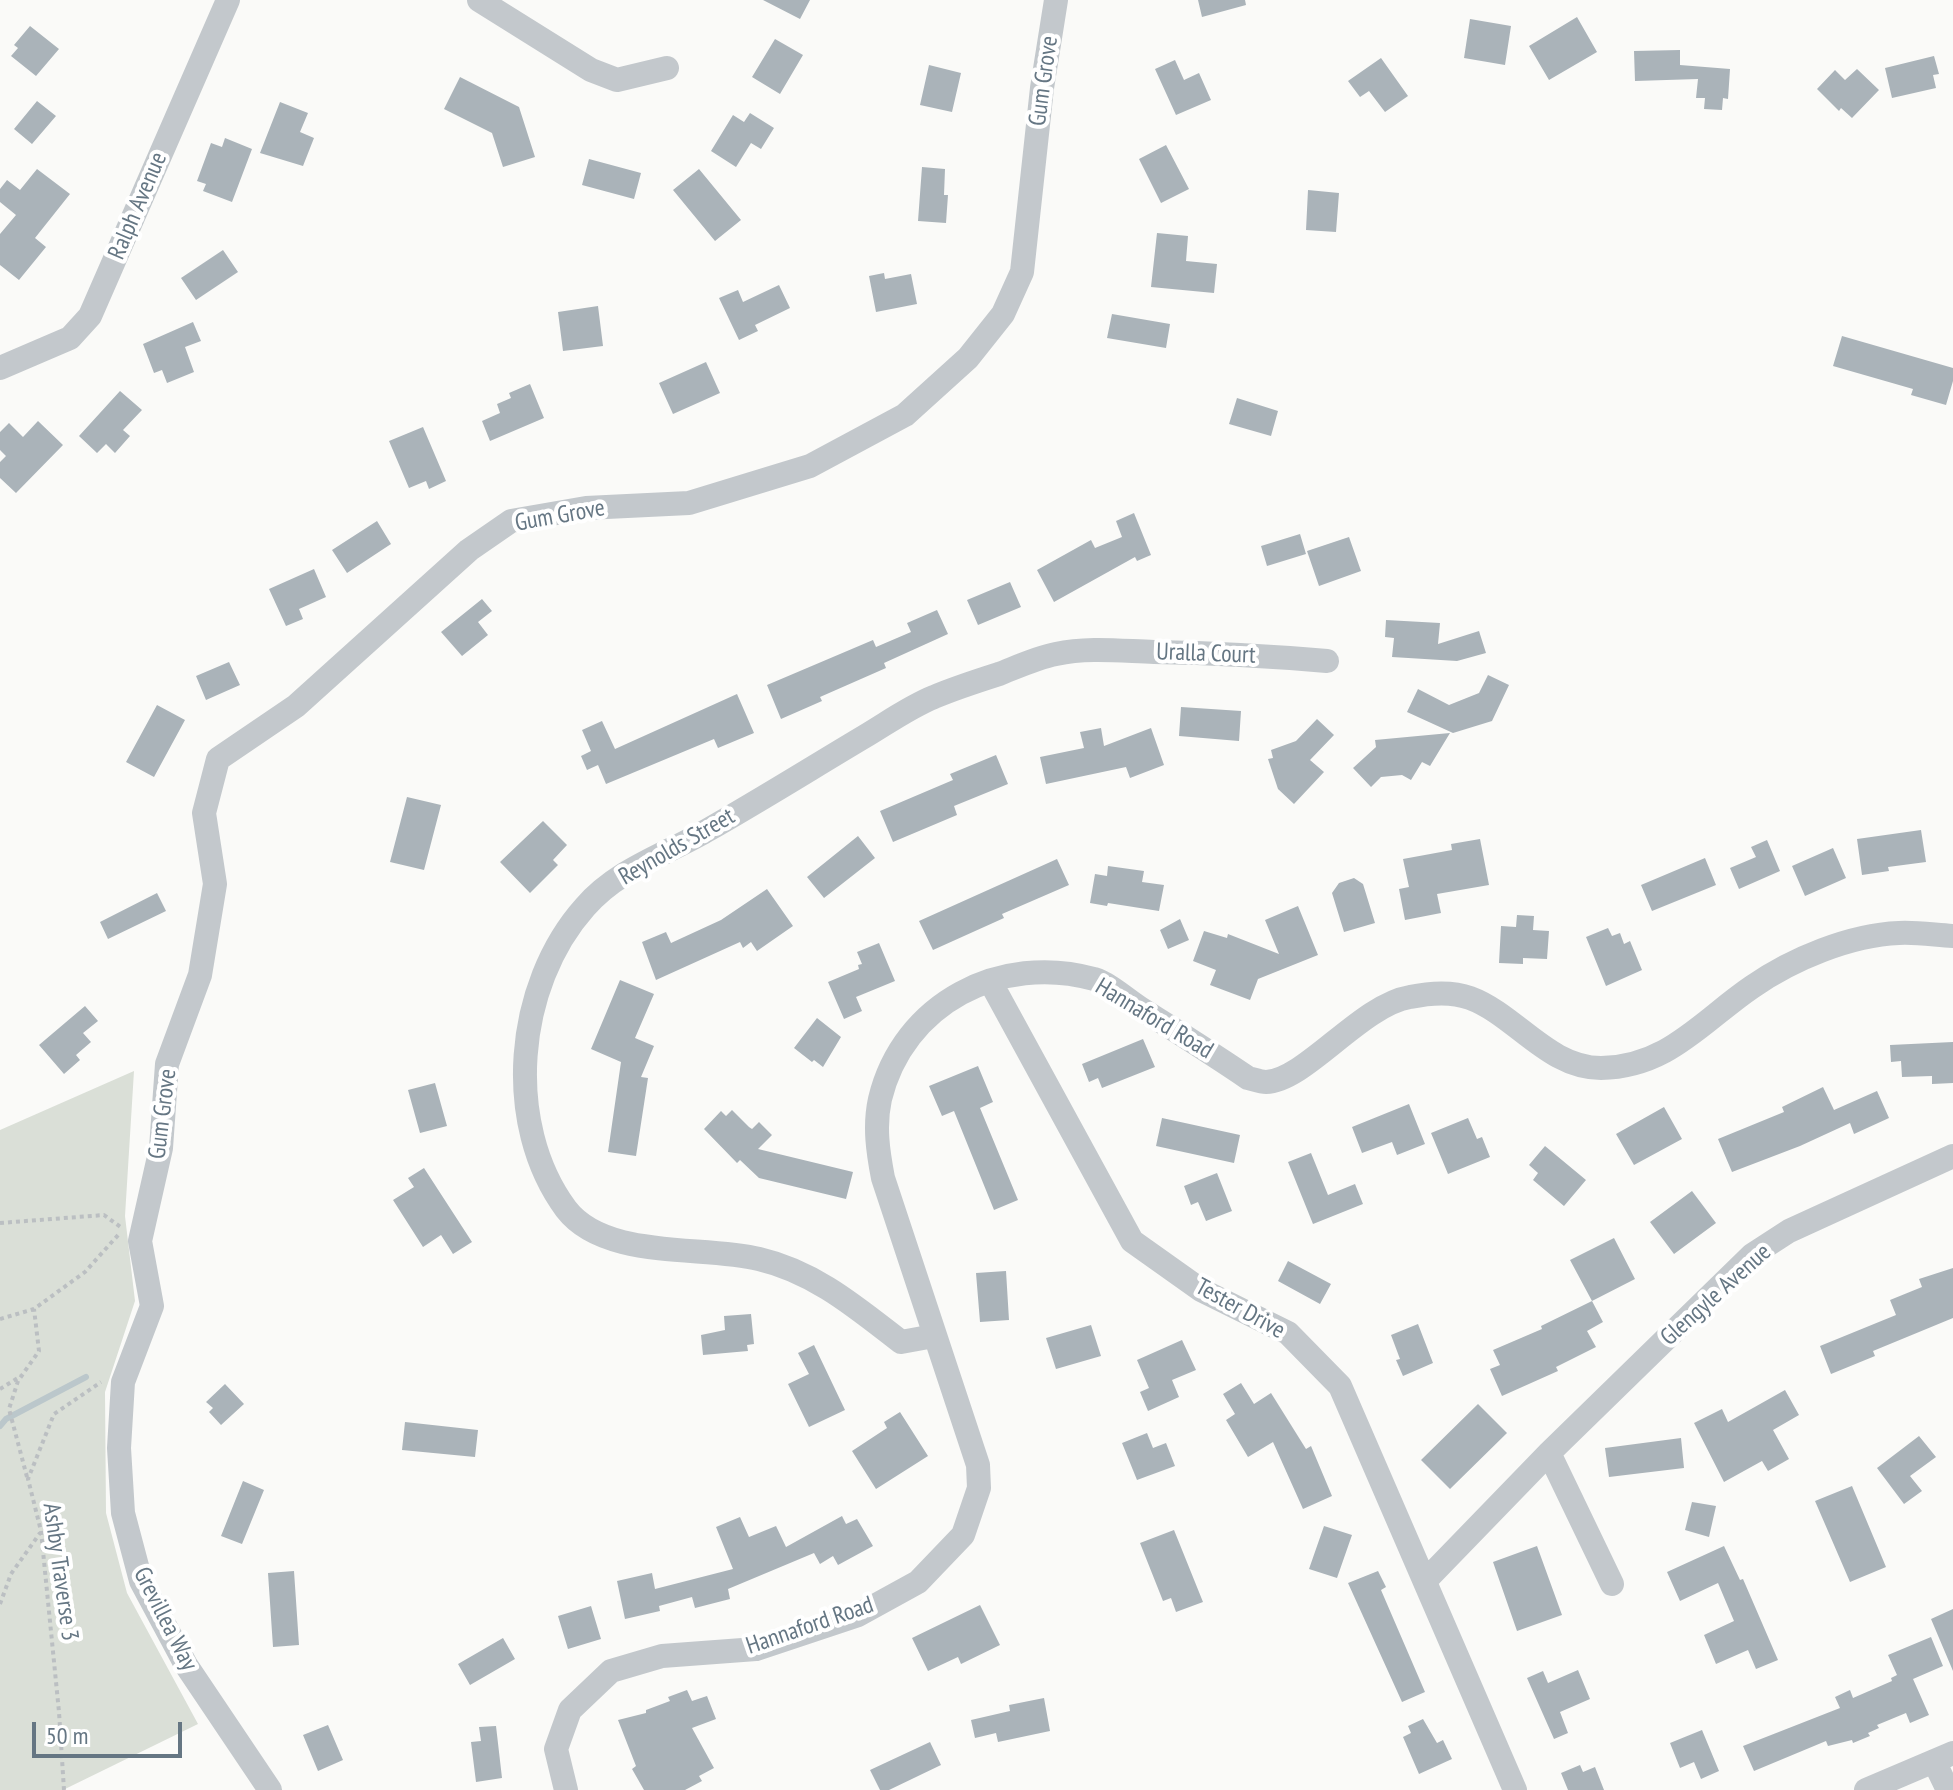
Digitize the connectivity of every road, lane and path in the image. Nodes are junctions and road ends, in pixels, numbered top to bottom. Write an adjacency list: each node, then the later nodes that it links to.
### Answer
1 (228, 0): 5 (street, Ralph Avenue)
2 (479, 0): 4 (street)
3 (1056, 0): 12 (street, Gum Grove)
4 (667, 68)
5 (0, 368)
6 (1085, 649): 7 (street, Uralla Court); 15 (street, Reynolds Street)
7 (1327, 661)
8 (1953, 936): 9 (street, Hannaford Road)
9 (990, 981): 15 (street, Hannaford Road); 22 (street, Tester Drive)
10 (1953, 1156): 19 (street, Glengyle Avenue)
11 (0, 1223): 12 (path)
12 (131, 1235): 13 (path); 16 (street, Grevillea Way)
13 (34, 1309): 14 (path); 17 (path)
14 (0, 1319)
15 (934, 1336): 28 (street, Hannaford Road)
16 (133, 1355): 20 (path, Ashby Traverse 3); 27 (street, Grevillea Way)
17 (23, 1374): 18 (path); 20 (path)
18 (0, 1389)
19 (1549, 1453): 22 (street, Glengyle Avenue); 23 (street)
20 (28, 1479): 21 (path, Ashby Traverse 3)
21 (41, 1531): 24 (path); 26 (path, Ashby Traverse 3)
22 (1425, 1581): 29 (street, Tester Drive)
23 (1612, 1584)
24 (0, 1604)
25 (1944, 1757): 30 (street); 31 (street)
26 (64, 1790)
27 (270, 1790)
28 (566, 1790)
29 (1515, 1790)
30 (1866, 1790)
31 (1948, 1790)

